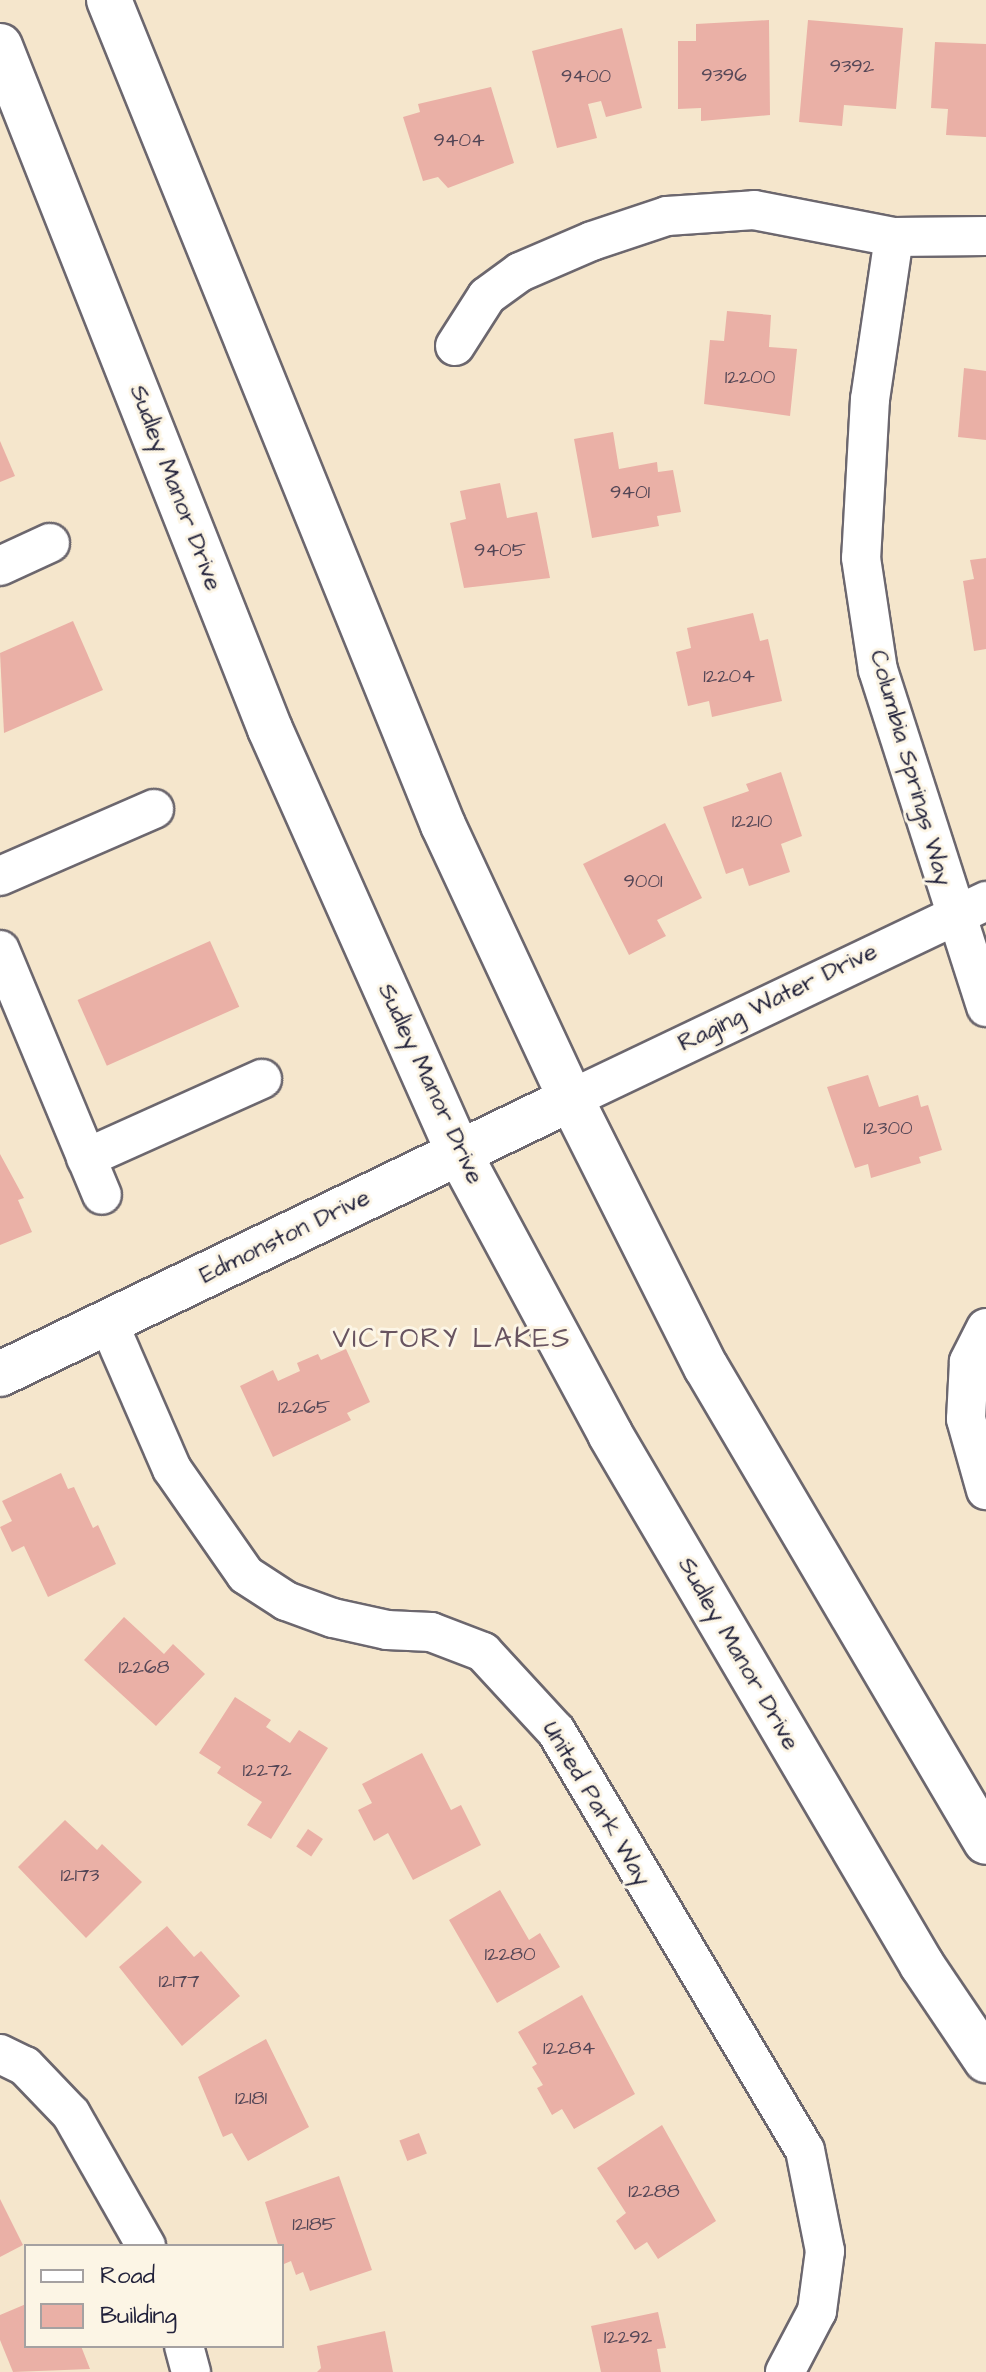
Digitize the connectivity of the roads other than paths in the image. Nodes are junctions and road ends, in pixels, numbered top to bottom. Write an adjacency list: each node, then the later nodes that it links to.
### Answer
1 (109, 0): 14 (main road)
2 (0, 46): 15 (main road, Sudley Manor Drive)
3 (986, 236): 4 (street)
4 (894, 237): 5 (street); 10 (street, Columbia Springs Way)
5 (455, 346)
6 (50, 543): 7 (street)
7 (0, 566)
8 (154, 809): 9 (street)
9 (0, 876)
10 (969, 908): 12 (street, Columbia Springs Way); 14 (street, Raging Water Drive)
11 (0, 950): 16 (street)
12 (986, 1007)
13 (262, 1079): 16 (street)
14 (571, 1099): 15 (main road, Edmonston Drive); 22 (main road)
15 (459, 1153): 18 (main road, Edmonston Drive); 24 (main road, Sudley Manor Drive)
16 (86, 1158): 17 (street)
17 (102, 1195)
18 (108, 1322): 20 (main road, Edmonston Drive); 28 (street, United Park Way)
19 (986, 1328): 21 (street)
20 (0, 1374)
21 (986, 1490)
22 (986, 1842)
23 (0, 2054): 25 (street)
24 (986, 2060)
25 (145, 2244)
26 (185, 2348): 27 (street)
27 (191, 2372)
28 (785, 2372)

